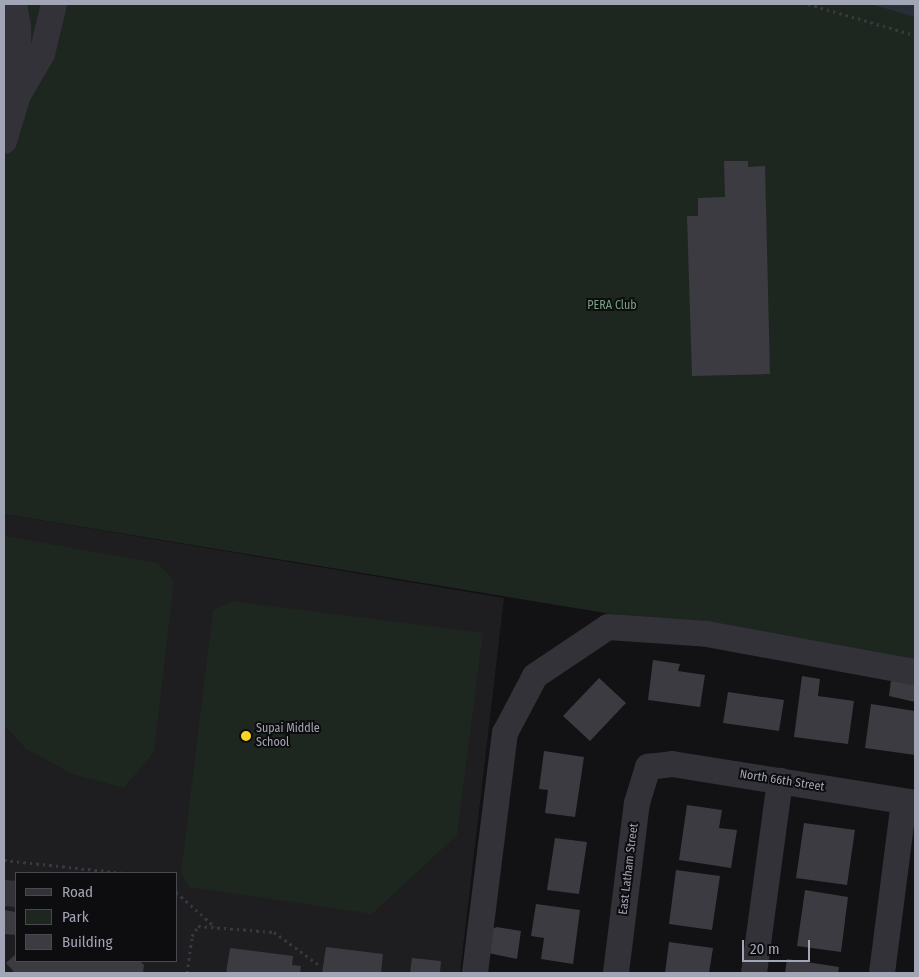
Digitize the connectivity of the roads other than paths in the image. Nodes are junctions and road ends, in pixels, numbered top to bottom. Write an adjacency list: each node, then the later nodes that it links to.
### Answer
1 (14, 4): 3 (street)
2 (54, 4): 3 (street)
3 (18, 95): 4 (street)
4 (4, 141)
5 (915, 672): 9 (street)
6 (648, 767): 7 (street, North 66th Street); 10 (street, East Latham Street)
7 (780, 781): 8 (street, North 66th Street); 11 (street)
8 (910, 803): 12 (street)
9 (475, 973)
10 (616, 973)
11 (754, 973)
12 (882, 973)

